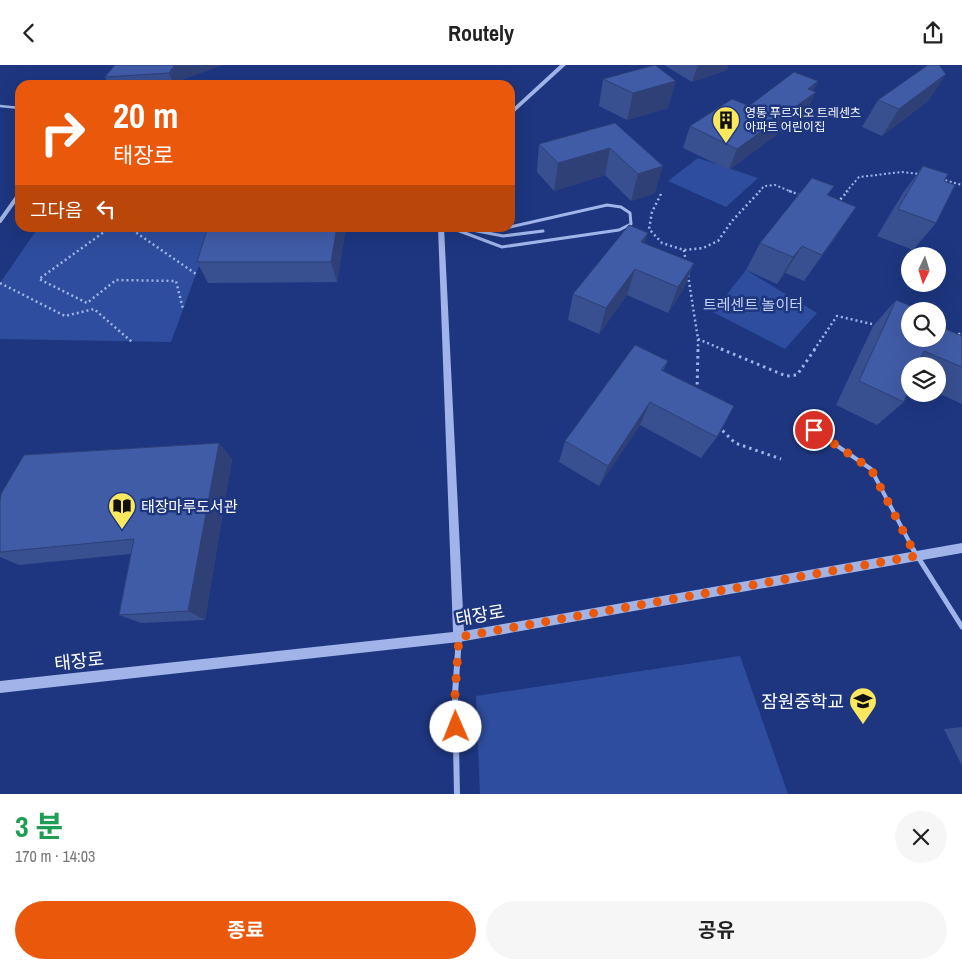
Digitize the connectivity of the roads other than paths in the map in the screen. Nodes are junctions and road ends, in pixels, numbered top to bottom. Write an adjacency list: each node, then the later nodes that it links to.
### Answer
1 (564, 65): 6 (street)
2 (116, 71): 3 (street)
3 (108, 80)
4 (0, 106): 5 (lane)
5 (15, 108)
6 (515, 109)
7 (15, 200): 8 (street)
8 (0, 221)
9 (515, 226): 12 (lane)
10 (543, 231): 13 (lane)
11 (442, 232): 18 (street)
12 (462, 232)
13 (483, 232)
14 (814, 430): 16 (lane)
15 (962, 548): 16 (street, 태장로)
16 (916, 556): 17 (lane); 18 (street, 태장로)
17 (962, 627)
18 (459, 637): 19 (street, 태장로); 20 (street)
19 (0, 687)
20 (457, 794)

